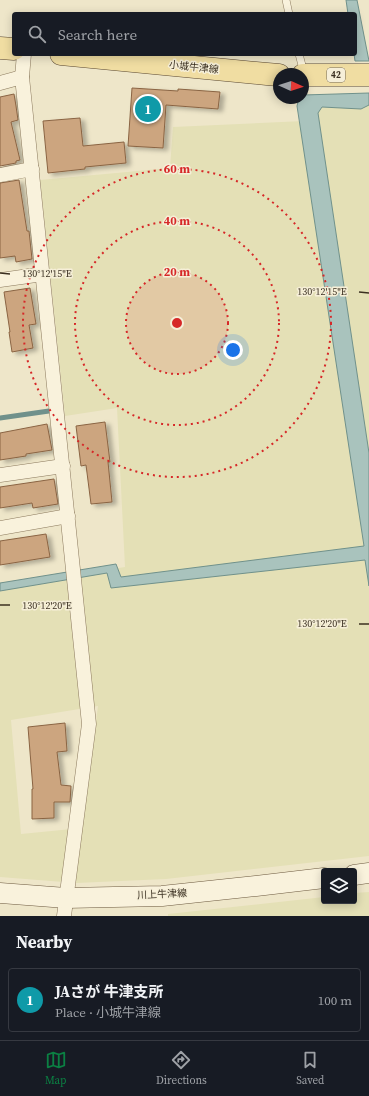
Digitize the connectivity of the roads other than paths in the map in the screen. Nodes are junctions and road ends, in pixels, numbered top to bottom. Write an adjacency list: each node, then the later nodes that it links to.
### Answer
1 (286, 0): 2 (lane)
2 (289, 12)
3 (0, 48): 4 (main road)
4 (12, 49)
5 (24, 56): 12 (street)
6 (82, 56): 9 (main road, 小城牛津線)
7 (299, 56): 8 (lane)
8 (302, 68)
9 (273, 74)
10 (309, 75): 11 (main road, 42)
11 (369, 75)
12 (22, 77): 13 (street); 14 (street)
13 (0, 83)
14 (32, 169): 15 (street); 16 (street)
15 (0, 175)
16 (43, 274): 17 (street); 18 (street)
17 (0, 280)
18 (62, 466): 19 (street); 20 (street)
19 (0, 475)
20 (68, 516): 21 (street); 26 (street)
21 (0, 528)
22 (369, 873): 23 (main road)
23 (357, 875)
24 (321, 878): 26 (main road, 川上牛津線)
25 (0, 894): 26 (main road, 川上牛津線)
26 (65, 907)

